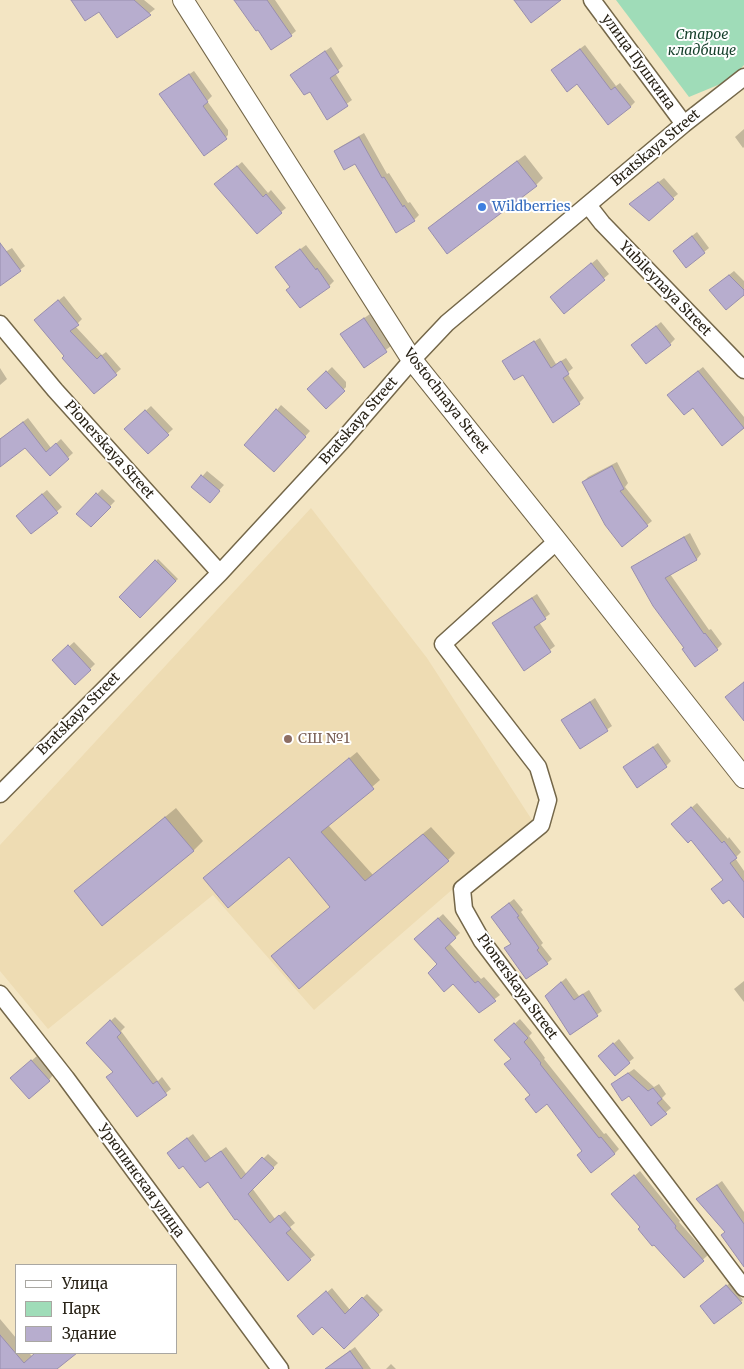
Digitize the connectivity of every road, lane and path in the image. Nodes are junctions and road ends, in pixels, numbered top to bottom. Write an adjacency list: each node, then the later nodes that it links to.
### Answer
1 (182, 0): 7 (street, Vostochnaya Street)
2 (592, 0): 4 (street, улица Пушкина)
3 (744, 77): 4 (street, Bratskaya Street)
4 (684, 124): 5 (street, Bratskaya Street)
5 (588, 205): 7 (street, Bratskaya Street); 8 (street, Yubileynaya Street)
6 (0, 324): 10 (street, Pionerskaya Street)
7 (412, 360): 9 (street, Vostochnaya Street); 10 (street, Bratskaya Street)
8 (744, 370)
9 (557, 541): 11 (street, Vostochnaya Street); 14 (street, Pionerskaya Street)
10 (220, 573): 12 (street, Bratskaya Street)
11 (744, 778)
12 (0, 794)
13 (0, 994): 15 (street, Урюпинская улица)
14 (744, 1288)
15 (280, 1369)

